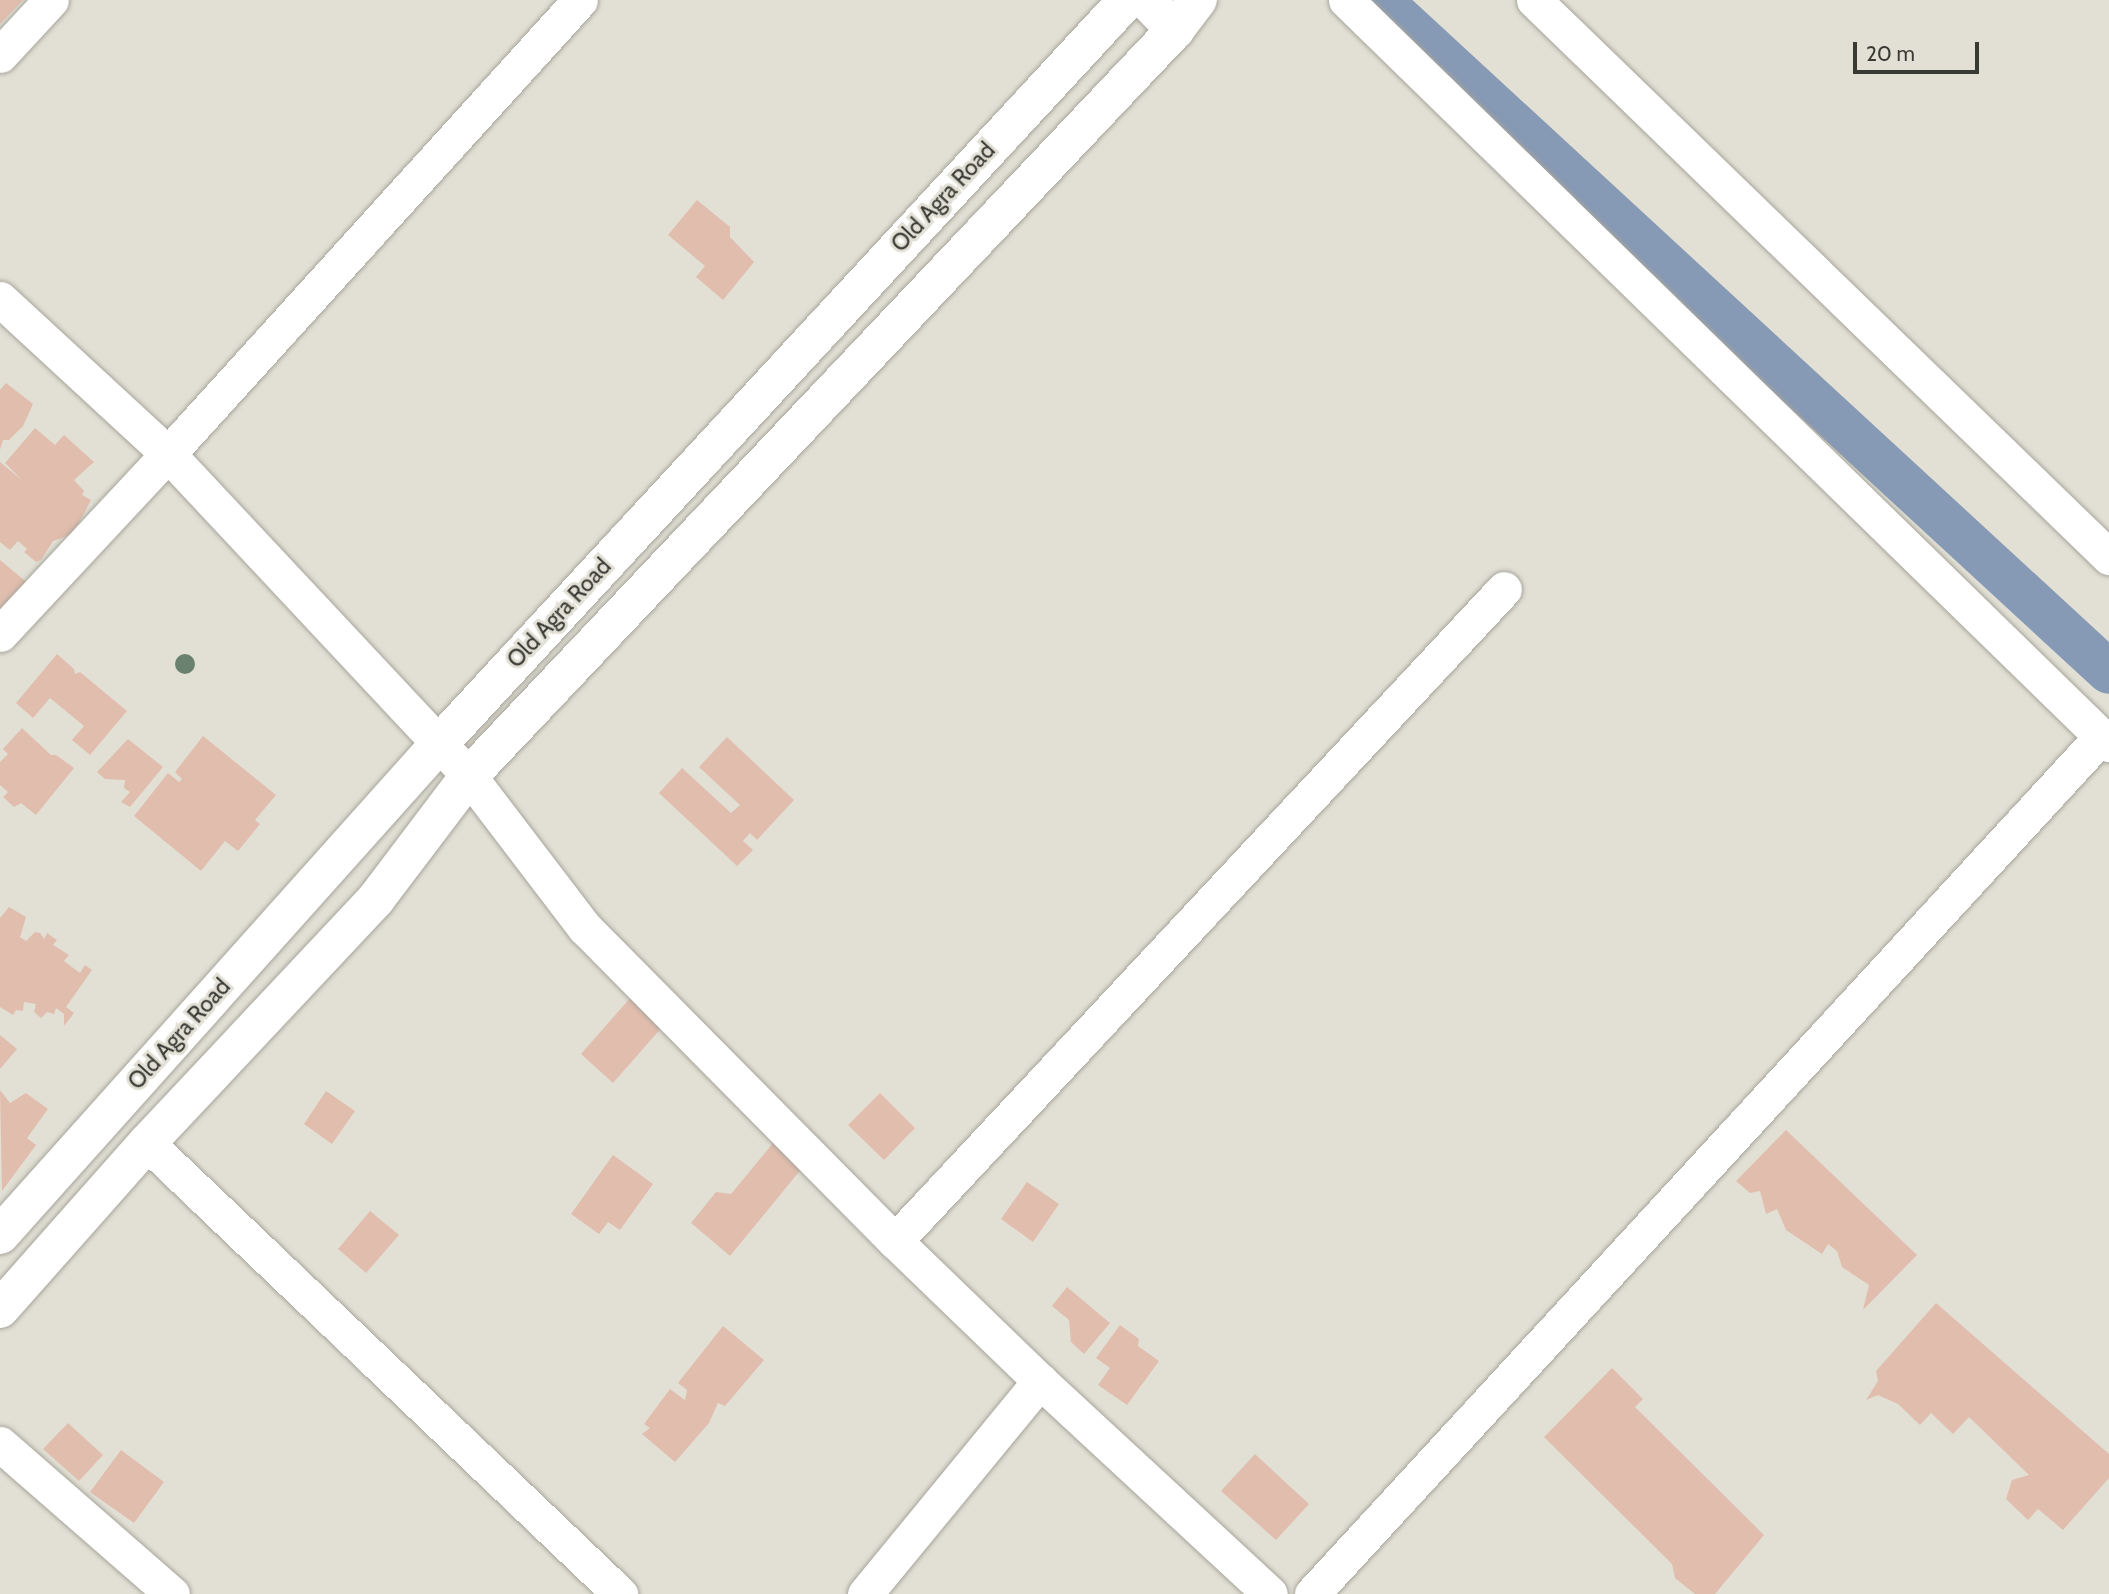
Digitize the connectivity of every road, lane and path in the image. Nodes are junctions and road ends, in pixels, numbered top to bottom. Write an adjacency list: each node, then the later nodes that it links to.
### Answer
1 (51, 0): 9 (street)
2 (580, 0): 11 (street)
3 (1127, 0): 16 (main road, Old Agra Road)
4 (1146, 0): 8 (main road)
5 (1198, 0): 8 (main road)
6 (1346, 0): 15 (street)
7 (1534, 0): 12 (street)
8 (1175, 30): 17 (main road)
9 (0, 55)
10 (0, 299): 11 (street)
11 (168, 454): 14 (street); 16 (street)
12 (2109, 557)
13 (1504, 589): 20 (street)
14 (0, 634)
15 (2105, 741): 28 (street)
16 (439, 744): 17 (street); 19 (main road, Old Agra Road)
17 (469, 776): 18 (main road); 20 (street)
18 (148, 1143): 21 (main road); 25 (street)
19 (0, 1235)
20 (895, 1241): 22 (street)
21 (6, 1290)
22 (1040, 1381): 26 (street); 27 (street)
23 (0, 1444): 24 (street)
24 (172, 1594)
25 (620, 1594)
26 (864, 1594)
27 (1270, 1594)
28 (1312, 1594)

